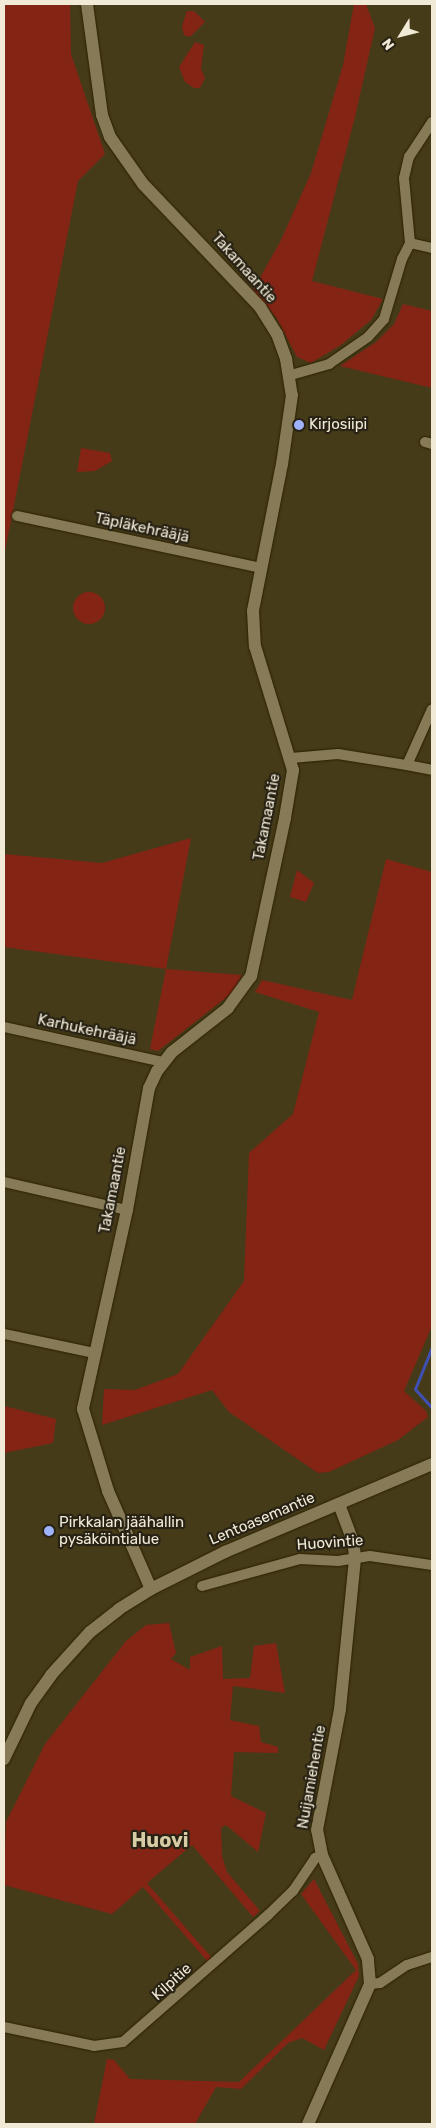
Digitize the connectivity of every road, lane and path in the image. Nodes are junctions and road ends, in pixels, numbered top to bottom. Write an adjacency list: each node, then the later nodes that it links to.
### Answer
1 (87, 4): 5 (street, Takamaantie)
2 (432, 122): 3 (street)
3 (410, 243): 4 (street); 5 (street)
4 (432, 248)
5 (290, 374): 7 (street, Takamaantie)
6 (17, 516): 7 (street, Täpläkehrääjä)
7 (261, 568): 9 (street, Takamaantie)
8 (432, 709): 10 (street)
9 (291, 758): 10 (street); 13 (street, Takamaantie)
10 (407, 765): 11 (street)
11 (432, 770)
12 (4, 1028): 13 (street, Karhukehrääjä)
13 (163, 1062): 15 (street, Takamaantie)
14 (4, 1182): 15 (street)
15 (127, 1210): 17 (street, Takamaantie)
16 (4, 1334): 17 (street)
17 (94, 1353): 23 (street, Takamaantie)
18 (432, 1464): 19 (street, Lentoasemantie)
19 (339, 1504): 20 (street, Nuijamiehentie); 23 (street, Lentoasemantie)
20 (355, 1560): 21 (street, Huovintie); 22 (street, Huovintie); 25 (street, Nuijamiehentie)
21 (432, 1565)
22 (202, 1586)
23 (150, 1589): 24 (street, Lentoasemantie)
24 (4, 1759)
25 (322, 1855): 27 (street, Nuijamiehentie); 28 (street, Kilpitie)
26 (432, 1957): 27 (street)
27 (370, 1984): 29 (street, Nuijamiehentie)
28 (4, 2027)
29 (308, 2124)

